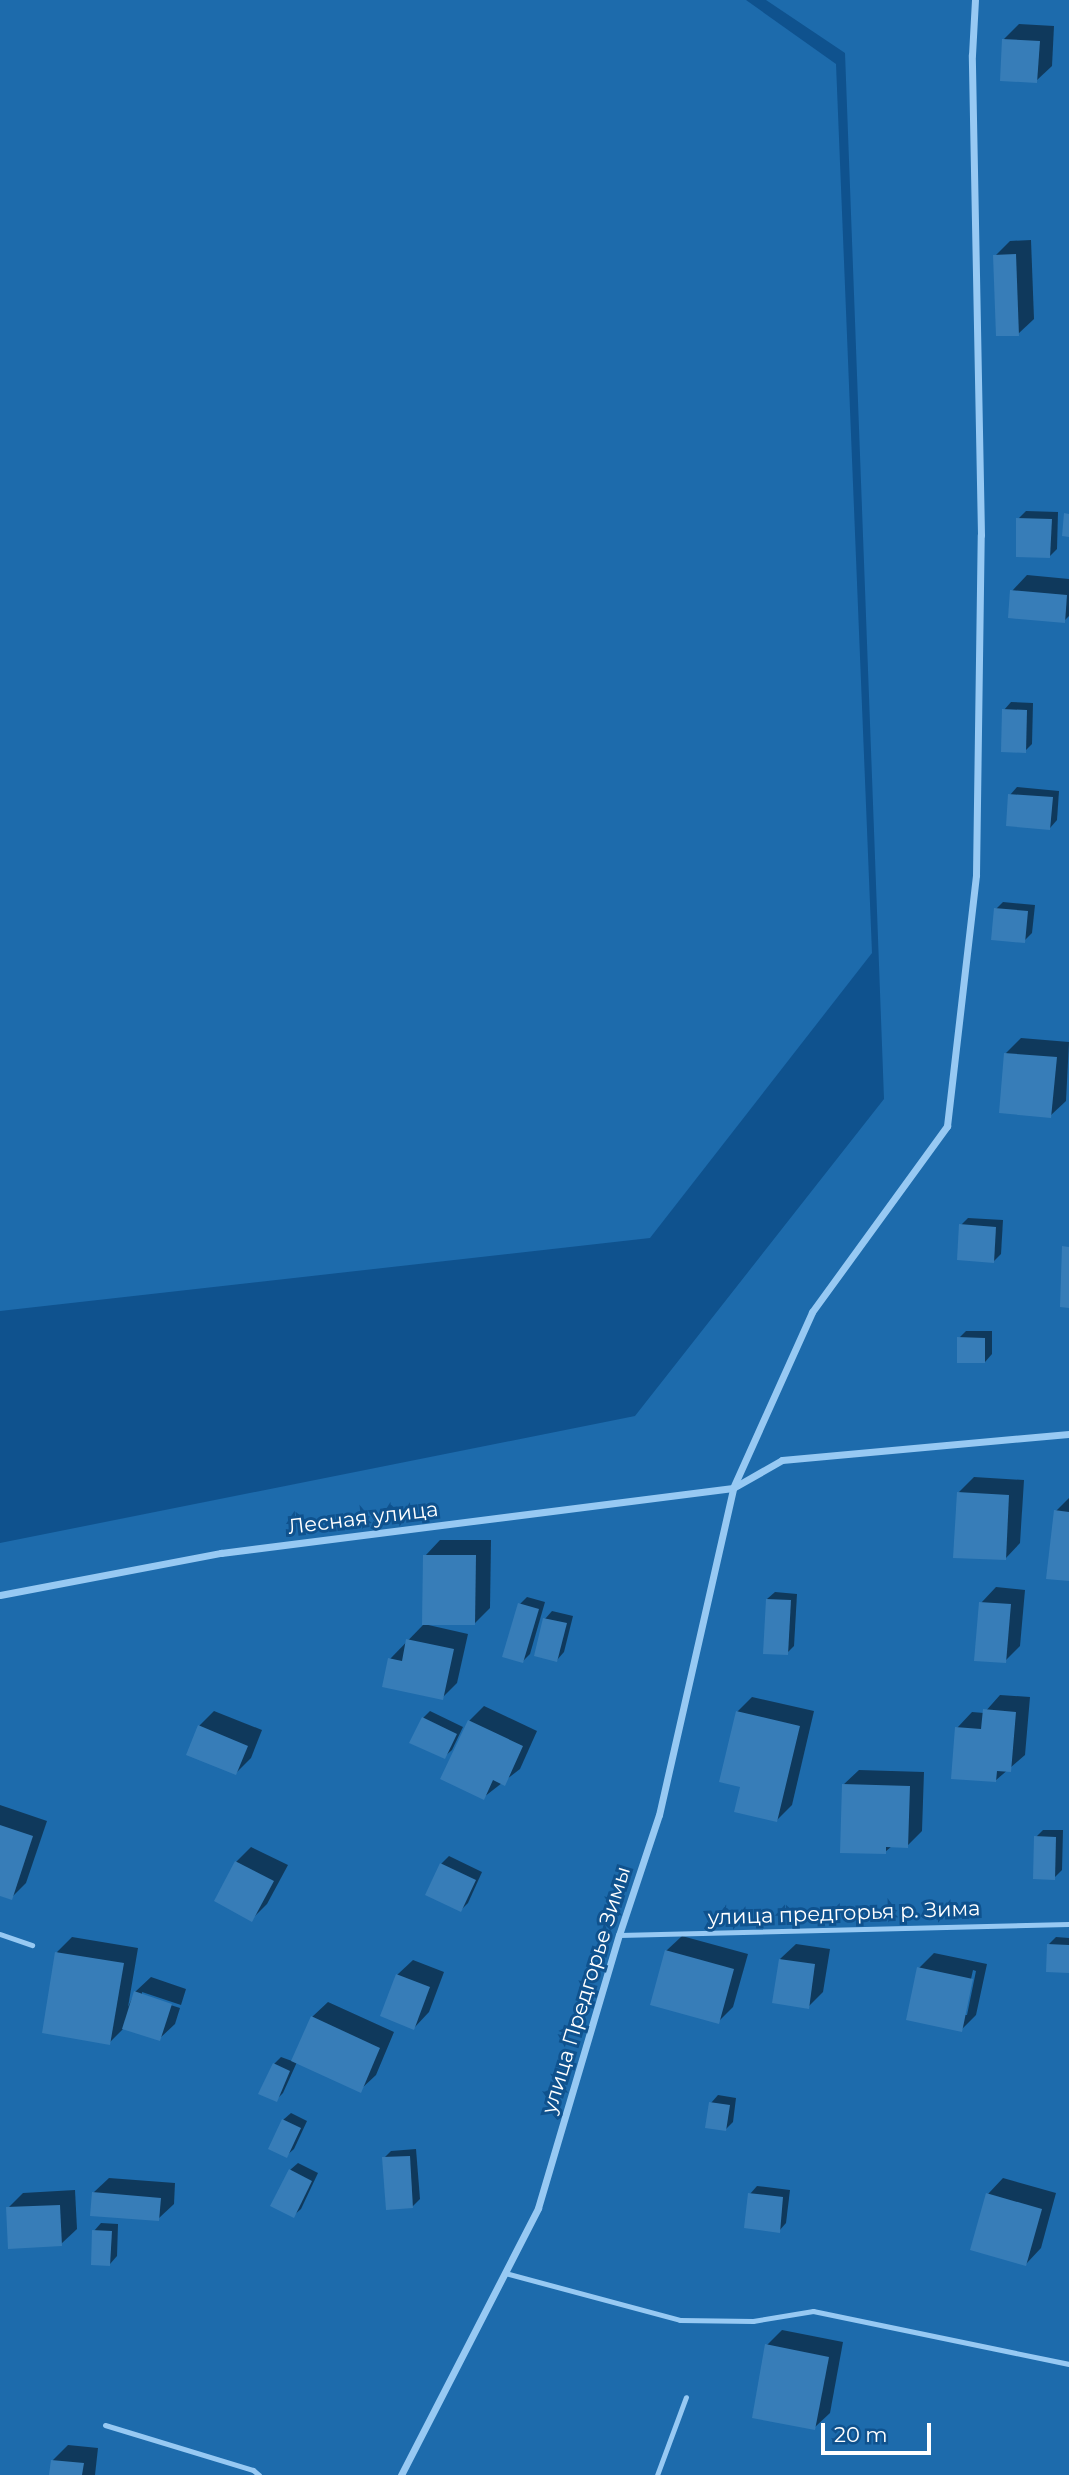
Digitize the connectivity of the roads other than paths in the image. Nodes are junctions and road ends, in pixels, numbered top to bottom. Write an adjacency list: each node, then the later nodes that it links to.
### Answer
1 (975, 0): 3 (street, улица Предгорье Зимы)
2 (1069, 1434): 3 (street)
3 (733, 1488): 4 (street, Лесная улица); 7 (street, улица Предгорье Зимы)
4 (0, 1595)
5 (1069, 1924): 7 (lane, улица предгорья р. Зима)
6 (0, 1934): 8 (lane)
7 (619, 1935): 9 (street, улица Предгорье Зимы)
8 (32, 1945)
9 (505, 2273): 10 (lane); 14 (street, улица Предгорье Зимы)
10 (1069, 2364)
11 (686, 2397): 15 (lane)
12 (105, 2425): 13 (lane)
13 (259, 2475)
14 (401, 2475)
15 (657, 2475)

